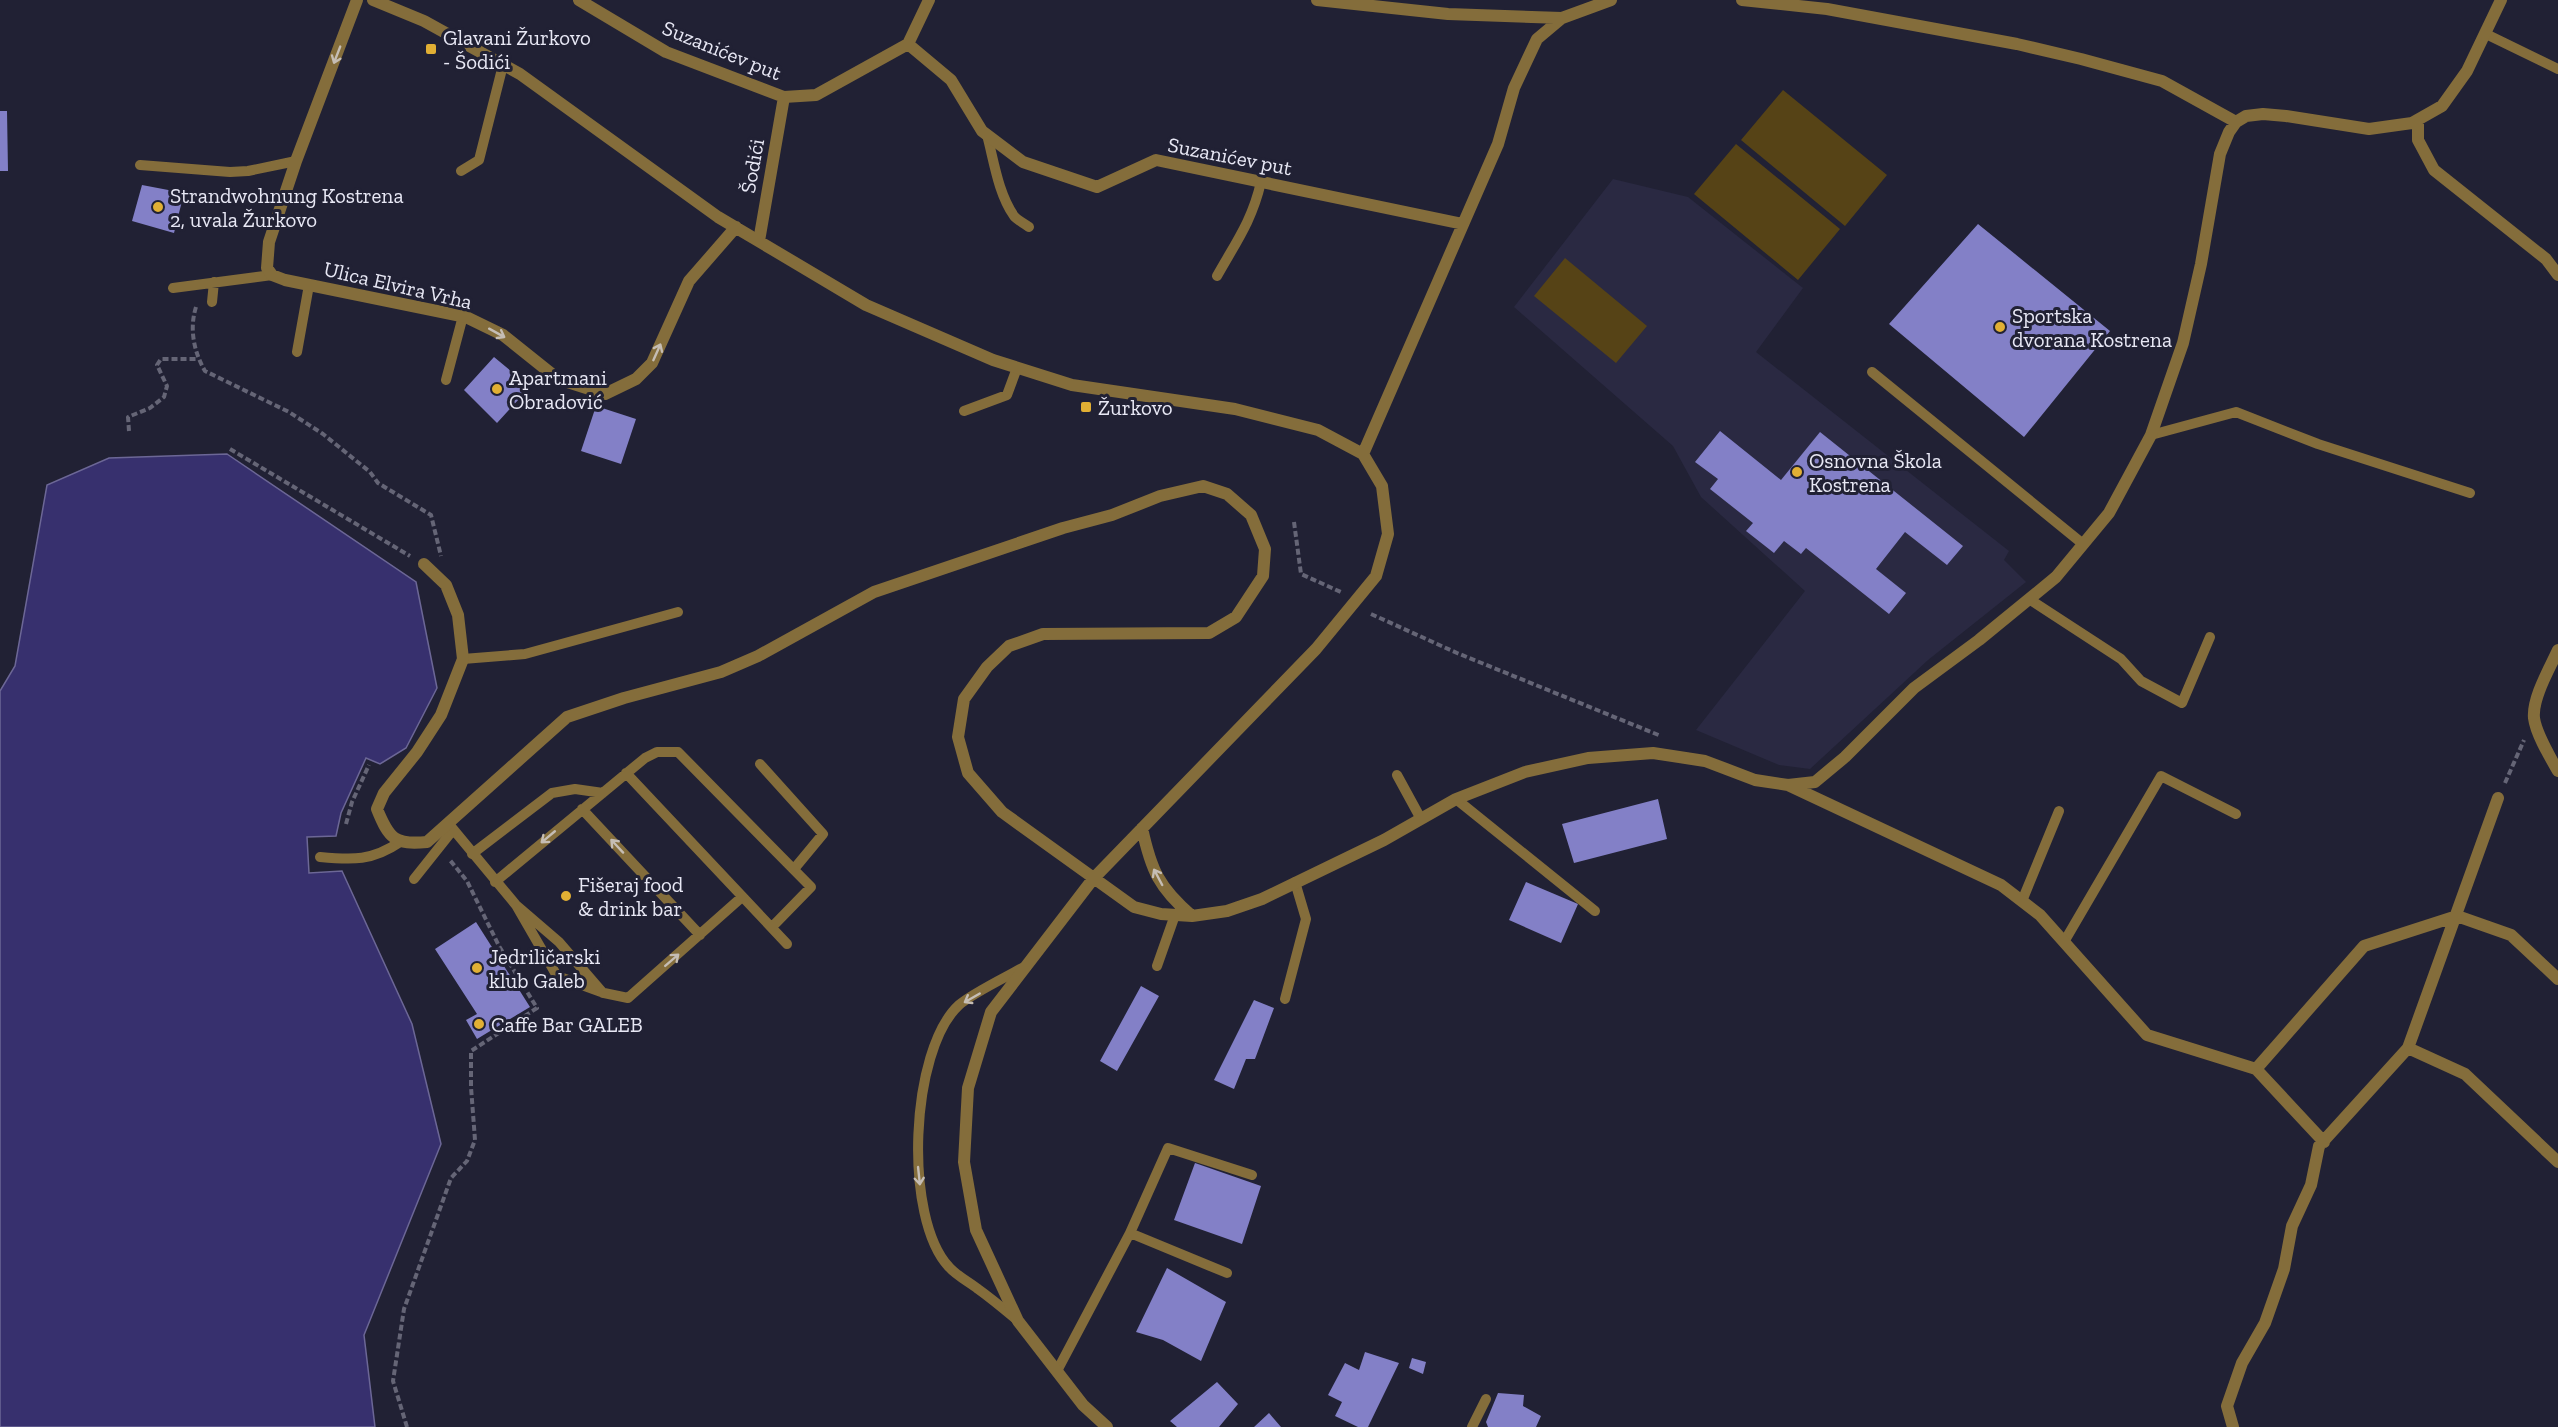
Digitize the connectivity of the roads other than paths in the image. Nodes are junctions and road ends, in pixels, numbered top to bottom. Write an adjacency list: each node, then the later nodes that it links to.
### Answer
1 (357, 0): 18 (street, one-way to 18)
2 (373, 0): 12 (street)
3 (579, 0): 14 (street, Suzanićev put)
4 (929, 0): 11 (street)
5 (1317, 0): 9 (street)
6 (1611, 0): 9 (street)
7 (1742, 0): 16 (street)
8 (2501, 0): 10 (street)
9 (1562, 18): 22 (street)
10 (2486, 34): 13 (lane); 15 (street)
11 (908, 44): 14 (street, Suzanićev put); 17 (street, Suzanićev put)
12 (503, 65): 20 (lane); 23 (street)
13 (2558, 69)
14 (784, 97): 25 (street, Šodići)
15 (2418, 120): 16 (street); 27 (street)
16 (2236, 122): 39 (street)
17 (987, 135): 21 (street, Suzanićev put); 24 (lane)
18 (296, 160): 19 (lane); 26 (street)
19 (140, 165)
20 (461, 171)
21 (1261, 182): 22 (street, Suzanićev put); 28 (lane)
22 (1463, 224): 40 (street)
23 (736, 227): 25 (street); 33 (street, Ulica Elvira Vrha, one-way to 23)
24 (1029, 227)
25 (759, 241): 35 (street)
26 (272, 275): 29 (lane); 30 (street, Ulica Elvira Vrha)
27 (2558, 275)
28 (1217, 276)
29 (209, 283): 31 (lane); 32 (lane)
30 (309, 285): 33 (street, Ulica Elvira Vrha); 34 (lane)
31 (173, 288)
32 (212, 302)
33 (463, 316): 37 (lane)
34 (297, 352)
35 (1017, 368): 38 (lane); 40 (street)
36 (1872, 372): 42 (lane)
37 (446, 380)
38 (964, 411)
39 (2151, 435): 41 (lane); 42 (street)
40 (1363, 454): 62 (street)
41 (2470, 493)
42 (2083, 544): 44 (street)
43 (424, 564): 48 (street)
44 (2029, 599): 46 (lane); 53 (street)
45 (678, 612): 48 (lane)
46 (2210, 637)
47 (2558, 650): 50 (street)
48 (463, 659): 63 (street)
49 (760, 764): 66 (lane)
50 (2558, 771)
51 (626, 773): 54 (lane); 66 (lane); 71 (lane)
52 (1397, 775): 60 (lane)
53 (1788, 785): 56 (street); 72 (street)
54 (603, 793): 57 (lane); 64 (lane)
55 (2498, 798): 77 (street)
56 (1456, 799): 60 (street); 74 (lane)
57 (582, 809): 69 (lane, one-way to 69); 79 (lane, one-way to 57)
58 (2059, 811): 72 (lane)
59 (2236, 814): 80 (lane)
60 (1421, 819): 70 (street)
61 (451, 826): 63 (street); 64 (lane); 67 (lane); 68 (street)
62 (1142, 828): 68 (street); 76 (street, one-way to 62)
63 (400, 842): 65 (lane)
64 (472, 854): 69 (lane)
65 (320, 857)
66 (795, 869): 78 (lane)
67 (414, 879)
68 (1093, 879): 75 (street); 83 (street)
69 (495, 882): 73 (lane)
70 (1295, 882): 76 (street); 86 (lane)
71 (742, 897): 78 (lane); 79 (lane)
72 (2022, 901): 80 (street)
73 (516, 905): 85 (lane); 85 (lane)
74 (1595, 911)
75 (1175, 915): 76 (street); 82 (lane)
76 (1192, 916)
77 (2457, 916): 84 (street); 87 (street); 88 (street)
78 (772, 927): 81 (lane)
79 (700, 935): 85 (lane, one-way to 79)
80 (2064, 942): 88 (street)
81 (787, 944)
82 (1157, 966)
83 (1022, 968): 94 (street); 94 (lane, one-way to 94)
84 (2558, 979)
85 (604, 993)
86 (1285, 999)
87 (2408, 1048): 89 (street); 90 (street)
88 (2256, 1069): 89 (street)
89 (2324, 1142): 99 (street)
90 (2558, 1162)
91 (1252, 1175): 92 (lane)
92 (1130, 1233): 93 (lane); 95 (lane)
93 (1227, 1273)
94 (1018, 1321): 95 (street)
95 (1056, 1371): 97 (street)
96 (1486, 1399): 98 (lane)
97 (1107, 1427)
98 (1472, 1427)
99 (2233, 1427)

